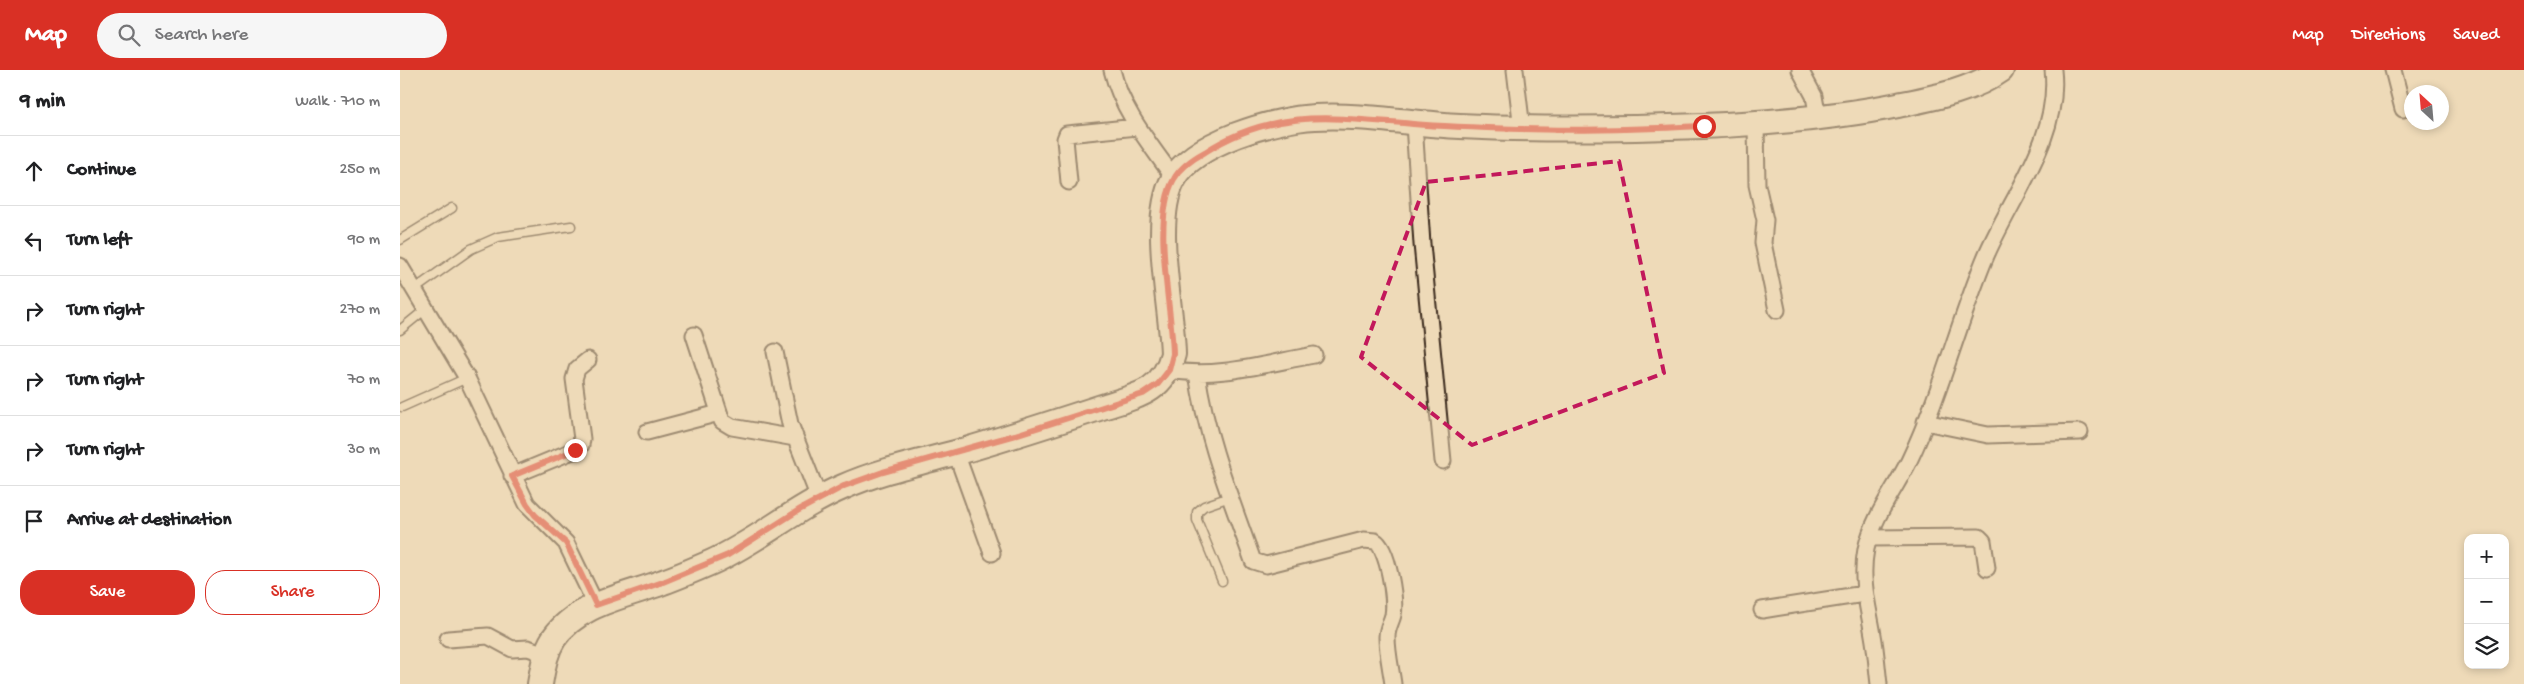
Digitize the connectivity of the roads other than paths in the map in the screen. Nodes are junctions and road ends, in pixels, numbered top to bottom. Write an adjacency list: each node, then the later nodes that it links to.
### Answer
1 (1112, 70): 11 (street)
2 (1515, 70): 12 (street)
3 (1800, 70): 8 (street)
4 (2000, 70): 8 (main road)
5 (2053, 70): 32 (street)
6 (2393, 70): 7 (street)
7 (2402, 109)
8 (1818, 118): 10 (main road)
9 (1414, 124): 12 (main road); 13 (main road); 37 (street)
10 (1756, 124): 12 (main road); 21 (street)
11 (1137, 128): 13 (street); 14 (street)
12 (1522, 129)
13 (1174, 178): 27 (main road)
14 (1070, 182)
15 (452, 208): 17 (lane)
16 (571, 226): 19 (lane)
17 (400, 240)
18 (400, 266): 19 (street)
19 (415, 289): 20 (street)
20 (427, 308): 22 (lane); 29 (street)
21 (1777, 310)
22 (400, 330)
23 (694, 335): 31 (street)
24 (775, 352): 35 (street)
25 (1314, 355): 28 (street)
26 (588, 360): 38 (street)
27 (1169, 370): 28 (street); 36 (main road)
28 (1196, 373): 39 (street)
29 (468, 378): 30 (lane); 38 (street)
30 (402, 407)
31 (719, 413): 33 (street); 35 (street)
32 (1925, 422): 34 (street); 41 (street)
33 (647, 432)
34 (2080, 432)
35 (795, 438): 40 (street)
36 (956, 452): 40 (main road); 42 (street)
37 (1443, 461)
38 (512, 476): 46 (street)
39 (1230, 497): 44 (lane); 51 (street)
40 (819, 498): 46 (main road)
41 (1869, 538): 43 (street); 45 (street)
42 (992, 553)
43 (1987, 568)
44 (1222, 582)
45 (1864, 594): 47 (street); 52 (street)
46 (596, 605): 49 (main road)
47 (1762, 610)
48 (448, 639): 49 (street)
49 (545, 654): 50 (main road)
50 (540, 684)
51 (1393, 684)
52 (1879, 684)

